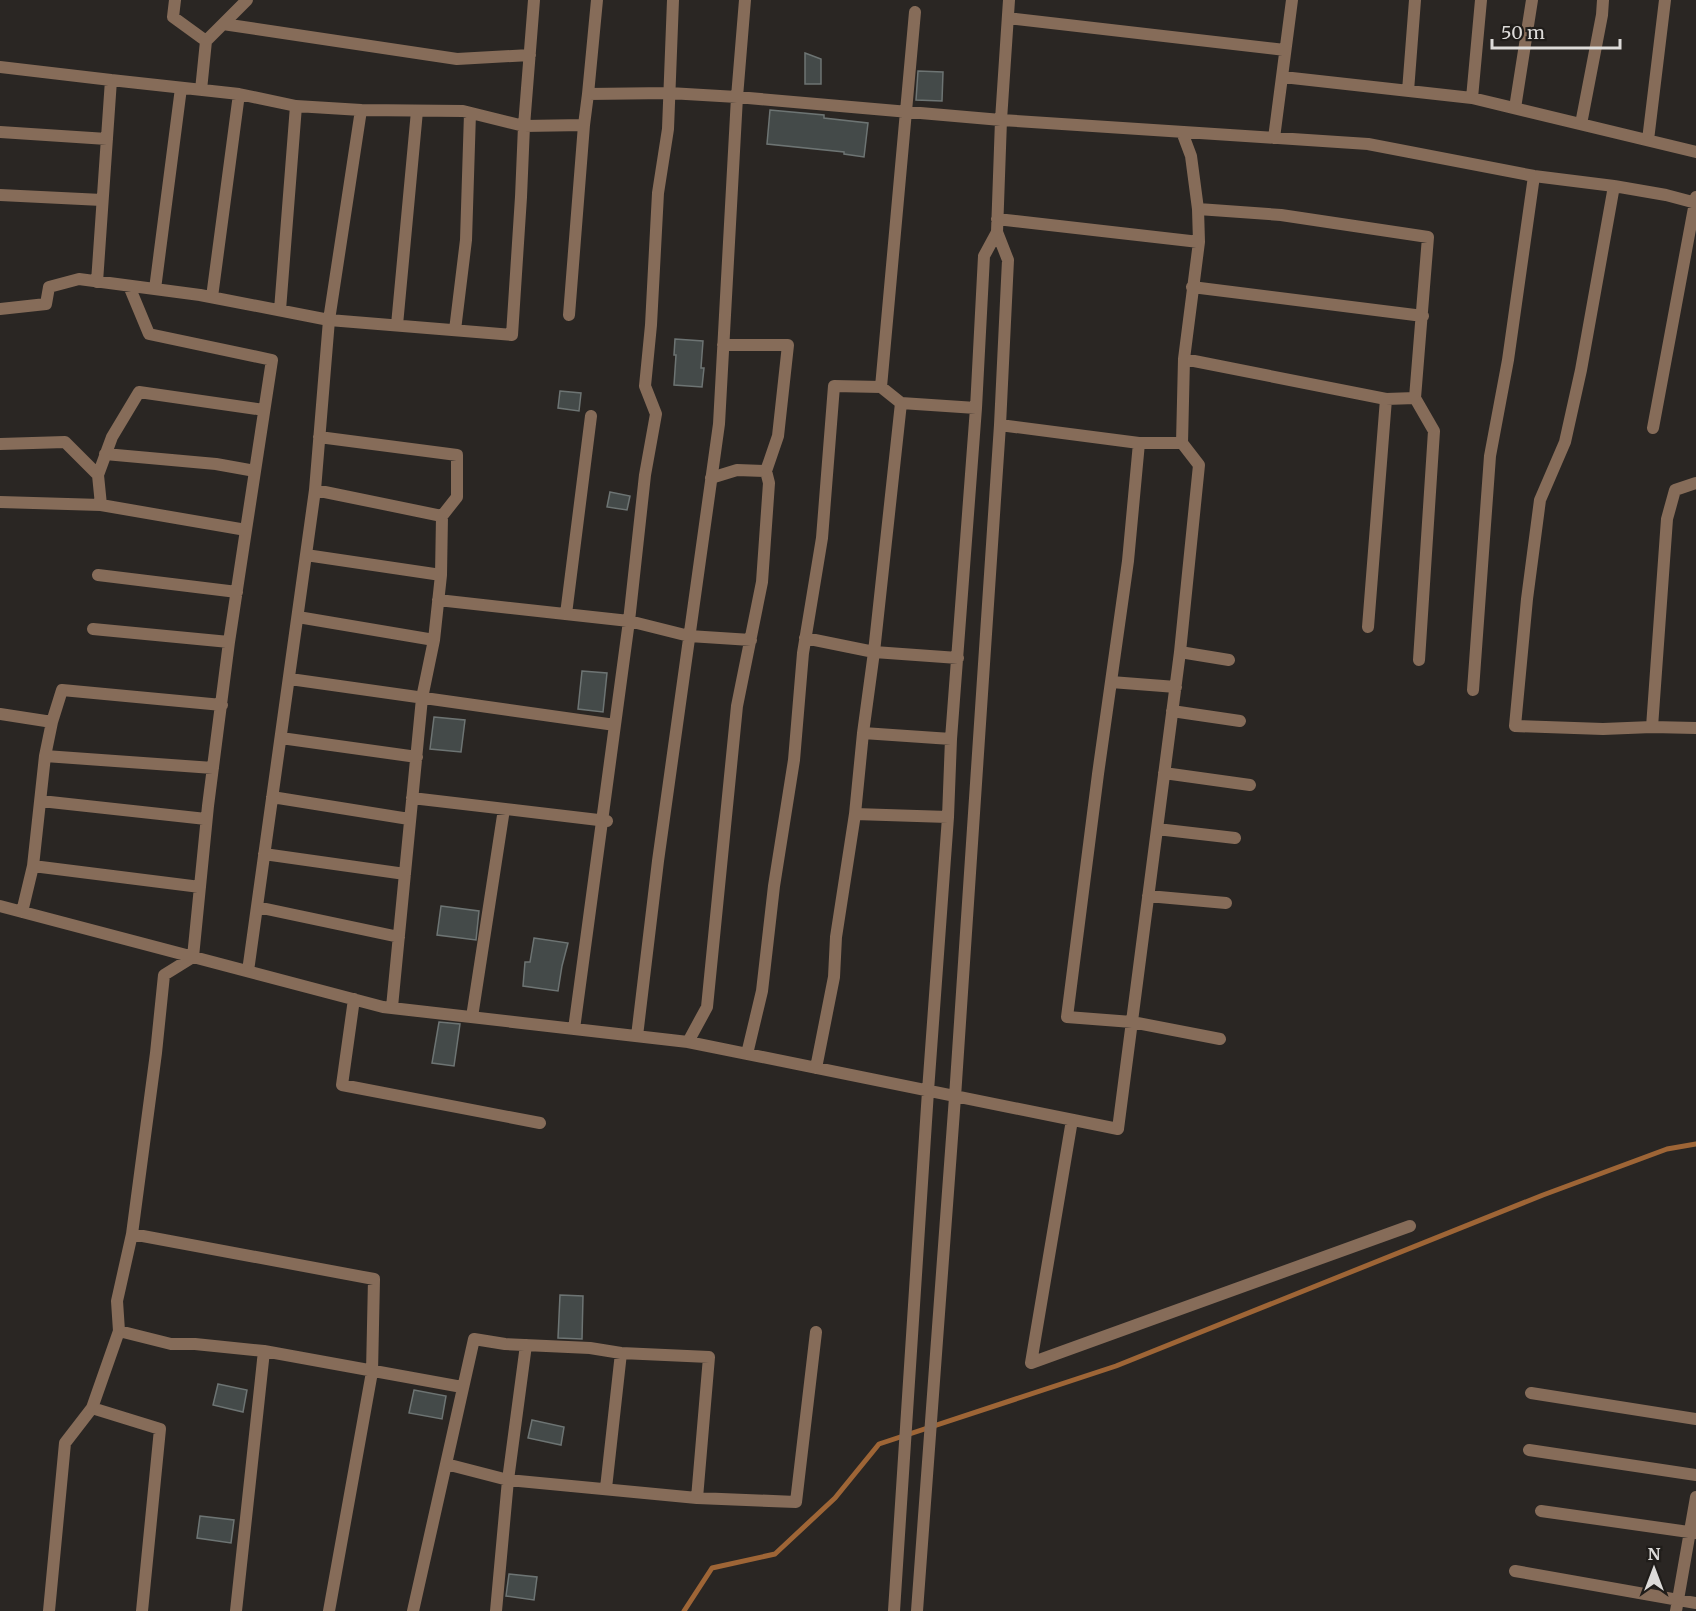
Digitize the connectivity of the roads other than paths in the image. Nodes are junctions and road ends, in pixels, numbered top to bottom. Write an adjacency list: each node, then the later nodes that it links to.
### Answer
1 (175, 0): 17 (street)
2 (247, 0): 16 (street)
3 (534, 0): 19 (street)
4 (597, 0): 28 (street)
5 (673, 0): 26 (street)
6 (745, 0): 29 (street)
7 (1010, 0): 15 (street)
8 (1292, 0): 18 (street)
9 (1415, 0): 25 (street)
10 (1481, 0): 30 (street)
11 (1532, 0): 32 (street)
12 (1603, 0): 38 (street)
13 (1665, 0): 45 (street)
14 (915, 12): 35 (street)
15 (1008, 18): 18 (street); 37 (street)
16 (223, 24): 17 (street); 19 (street)
17 (206, 41): 24 (street)
18 (1285, 50): 21 (street)
19 (530, 55): 40 (street)
20 (0, 67): 22 (street)
21 (1282, 78): 25 (street); 43 (street)
22 (111, 80): 23 (street); 44 (street)
23 (181, 88): 24 (street); 59 (street)
24 (201, 90): 27 (street)
25 (1408, 91): 30 (street)
26 (669, 93): 28 (street); 29 (street); 101 (street)
27 (239, 94): 31 (street); 60 (street)
28 (588, 94): 39 (street)
29 (737, 97): 35 (street); 68 (street)
30 (1472, 98): 32 (street)
31 (296, 106): 33 (street); 62 (street)
32 (1515, 108): 38 (street)
33 (361, 110): 34 (street); 65 (street)
34 (417, 111): 36 (street); 66 (street)
35 (905, 111): 37 (street); 70 (street)
36 (470, 113): 40 (street); 67 (street)
37 (1001, 120): 42 (street); 53 (street)
38 (1581, 124): 45 (street)
39 (584, 125): 40 (street); 63 (street)
40 (524, 126): 67 (street)
41 (0, 132): 44 (street)
42 (1182, 132): 43 (street); 52 (street)
43 (1274, 138): 47 (street)
44 (106, 139): 50 (street)
45 (1648, 140): 46 (street)
46 (1696, 152)
47 (1534, 176): 48 (street); 117 (street)
48 (1614, 186): 51 (street); 125 (street)
49 (0, 195): 50 (street)
50 (102, 200): 56 (street)
51 (1696, 201): 78 (street)
52 (1198, 209): 55 (street); 64 (street)
53 (997, 219): 54 (street); 55 (street)
54 (997, 232): 74 (street); 77 (street)
55 (1199, 242): 58 (street)
56 (97, 282): 57 (street); 61 (street)
57 (129, 286): 59 (street); 75 (street)
58 (1192, 287): 64 (street); 69 (street)
59 (155, 289): 60 (street)
60 (212, 297): 62 (street)
61 (0, 309)
62 (280, 310): 65 (street)
63 (569, 315)
64 (1423, 316): 71 (street)
65 (329, 320): 66 (street); 79 (street)
66 (397, 325): 67 (street)
67 (455, 330)
68 (723, 345): 85 (street); 87 (street)
69 (1185, 358): 72 (street); 80 (street)
70 (880, 387): 73 (street); 105 (street)
71 (1415, 398): 72 (street); 113 (street)
72 (1386, 399): 102 (street)
73 (901, 403): 74 (street); 109 (street)
74 (976, 408): 111 (street)
75 (264, 410): 83 (street); 84 (street)
76 (591, 416): 99 (street)
77 (1000, 425): 81 (street); 169 (street)
78 (1653, 428)
79 (319, 437): 89 (street); 92 (street)
80 (1182, 442): 81 (street); 110 (street)
81 (1139, 443): 115 (street)
82 (0, 444): 86 (street)
83 (105, 454): 84 (street); 86 (street)
84 (255, 471): 93 (street)
85 (766, 471): 87 (street); 107 (street)
86 (98, 476): 91 (street)
87 (711, 478): 104 (street)
88 (1696, 483): 125 (street)
89 (315, 490): 92 (street); 94 (street)
90 (0, 502): 91 (street)
91 (101, 505): 93 (street)
92 (442, 516): 96 (street)
93 (246, 530): 97 (street)
94 (306, 555): 96 (street); 100 (street)
95 (98, 575): 97 (street)
96 (441, 575): 98 (street)
97 (237, 591): 108 (street)
98 (438, 600): 99 (street); 106 (street)
99 (566, 614): 101 (street)
100 (298, 617): 106 (street); 114 (street)
101 (629, 621): 104 (street); 124 (street)
102 (1368, 627)
103 (93, 629): 108 (street)
104 (689, 636): 107 (street); 163 (street)
105 (805, 638): 109 (street); 166 (street)
106 (434, 640): 118 (street)
107 (751, 640): 165 (street)
108 (229, 642): 119 (street)
109 (874, 652): 111 (street); 127 (street)
110 (1180, 652): 112 (street); 116 (street)
111 (958, 658): 129 (street)
112 (1229, 660)
113 (1419, 660)
114 (290, 679): 118 (street); 128 (street)
115 (1111, 682): 116 (street); 161 (street)
116 (1176, 687): 120 (street)
117 (1473, 690)
118 (422, 698): 124 (street); 131 (street)
119 (222, 705): 123 (street); 132 (street)
120 (1172, 711): 122 (street); 133 (street)
121 (0, 714): 123 (street)
122 (1240, 721)
123 (52, 723): 130 (street)
124 (615, 725): 143 (street)
125 (1652, 727): 126 (street)
126 (1696, 728)
127 (863, 734): 129 (street); 139 (street)
128 (281, 738): 131 (street); 135 (street)
129 (951, 739): 140 (street)
130 (45, 756): 132 (street); 137 (street)
131 (417, 757): 136 (street)
132 (213, 768): 141 (street)
133 (1164, 773): 134 (street); 144 (street)
134 (1250, 785)
135 (272, 797): 142 (street); 146 (street)
136 (412, 798): 138 (street); 142 (street)
137 (41, 801): 141 (street); 147 (street)
138 (504, 809): 143 (street); 160 (street)
139 (855, 814): 140 (street); 167 (street)
140 (948, 817): 168 (street)
141 (206, 819): 149 (street)
142 (409, 819): 148 (street)
143 (604, 820): 162 (street)
144 (1157, 829): 145 (street); 150 (street)
145 (1235, 838)
146 (264, 854): 148 (street); 153 (street)
147 (33, 866): 149 (street); 154 (street)
148 (405, 874): 155 (street)
149 (200, 887): 156 (street)
150 (1148, 896): 151 (street); 161 (street)
151 (1226, 903)
152 (0, 906): 154 (street)
153 (256, 907): 155 (street); 157 (street)
154 (22, 912): 156 (street)
155 (399, 937): 159 (street)
156 (193, 957): 157 (street); 173 (street)
157 (248, 971): 158 (street)
158 (354, 999): 159 (street); 171 (street)
159 (392, 1007): 160 (street)
160 (472, 1017): 162 (street)
161 (1132, 1022): 164 (street); 170 (street)
162 (574, 1029): 163 (street)
163 (637, 1036): 165 (street)
164 (1220, 1039)
165 (688, 1042): 166 (street)
166 (747, 1054): 167 (street)
167 (816, 1068): 168 (street)
168 (928, 1091): 169 (street); 202 (street)
169 (955, 1096): 170 (street); 203 (street)
170 (1072, 1120): 172 (street)
171 (540, 1123)
172 (1410, 1226)
173 (132, 1234): 174 (street); 179 (street)
174 (119, 1331): 177 (street); 182 (street)
175 (816, 1332): 190 (street)
176 (526, 1345): 178 (street); 180 (street); 187 (street)
177 (264, 1352): 179 (street); 199 (street)
178 (621, 1353): 188 (street); 190 (street)
179 (372, 1372): 180 (street); 196 (street)
180 (462, 1387): 185 (street)
181 (1531, 1393): 183 (street)
182 (92, 1408): 197 (street); 198 (street)
183 (1696, 1419)
184 (1529, 1450): 186 (street)
185 (446, 1464): 187 (street); 200 (street)
186 (1696, 1475)
187 (508, 1480): 188 (street); 201 (street)
188 (606, 1488): 190 (street)
189 (1696, 1497): 192 (street)
190 (697, 1498)
191 (1541, 1510): 192 (street)
192 (1693, 1533): 195 (street)
193 (1515, 1571): 195 (street)
194 (1696, 1603): 195 (street)
195 (1677, 1605)
196 (333, 1610)
197 (49, 1611)
198 (142, 1611)
199 (236, 1611)
200 (413, 1611)
201 (495, 1611)
202 (894, 1611)
203 (917, 1611)

